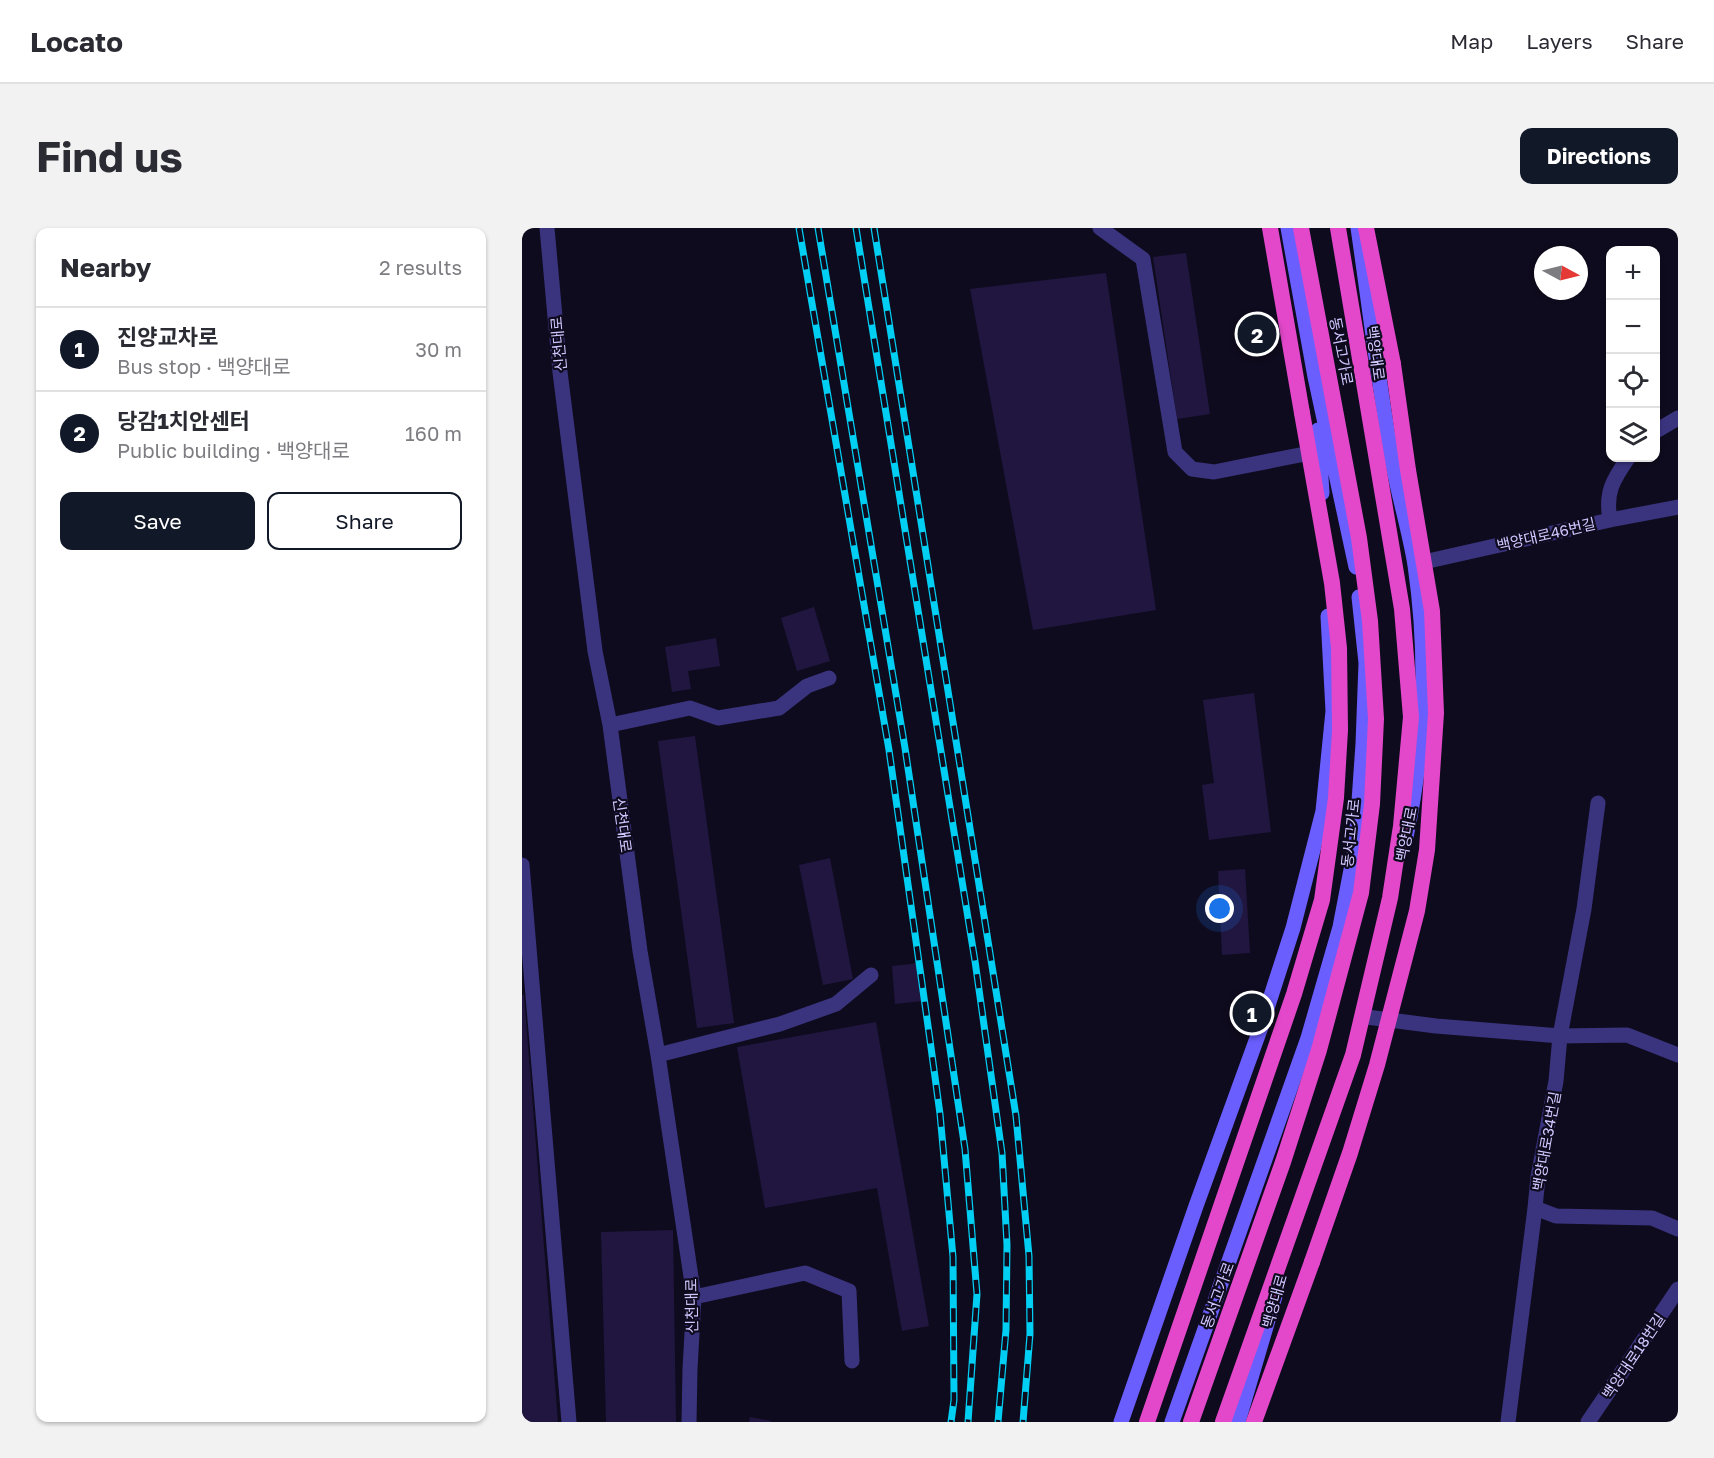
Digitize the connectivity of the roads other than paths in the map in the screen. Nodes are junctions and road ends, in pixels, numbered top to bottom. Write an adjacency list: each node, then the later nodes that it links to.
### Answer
1 (547, 228): 18 (street, 신천대로)
2 (1100, 228): 12 (street)
3 (1270, 228): 34 (highway, bridge)
4 (1287, 228): 9 (main road)
5 (1300, 228): 36 (highway, 동서고가로)
6 (1338, 228): 37 (highway, 동서고가로)
7 (1358, 228): 16 (main road, 백양대로)
8 (1366, 228): 39 (highway, bridge)
9 (1314, 376): 12 (main road); 35 (main road)
10 (1678, 418): 11 (street)
11 (1660, 429)
12 (1320, 451): 33 (main road)
13 (1625, 462): 15 (street)
14 (1678, 507): 15 (street, 백양대로46번길)
15 (1610, 520): 16 (street, 백양대로46번길)
16 (1415, 564): 22 (main road, 백양대로)
17 (829, 678): 18 (street)
18 (610, 725): 24 (street, 신천대로)
19 (1598, 803): 23 (street, 백양대로34번길)
20 (522, 865): 31 (street)
21 (871, 975): 24 (street)
22 (1367, 1017): 23 (street); 38 (main road, 백양대로)
23 (1560, 1035): 25 (street); 26 (street, 백양대로34번길)
24 (658, 1055): 29 (street, 신천대로)
25 (1678, 1055)
26 (1535, 1208): 27 (street, 백양대로34번길); 40 (street)
27 (1678, 1229)
28 (1678, 1289): 41 (street, 백양대로18번길)
29 (694, 1297): 30 (street); 32 (street, 신천대로)
30 (852, 1361)
31 (569, 1422)
32 (689, 1422)
33 (1121, 1422)
34 (1147, 1422)
35 (1172, 1422)
36 (1191, 1422)
37 (1223, 1422)
38 (1238, 1422)
39 (1254, 1422)
40 (1508, 1422)
41 (1588, 1422)

